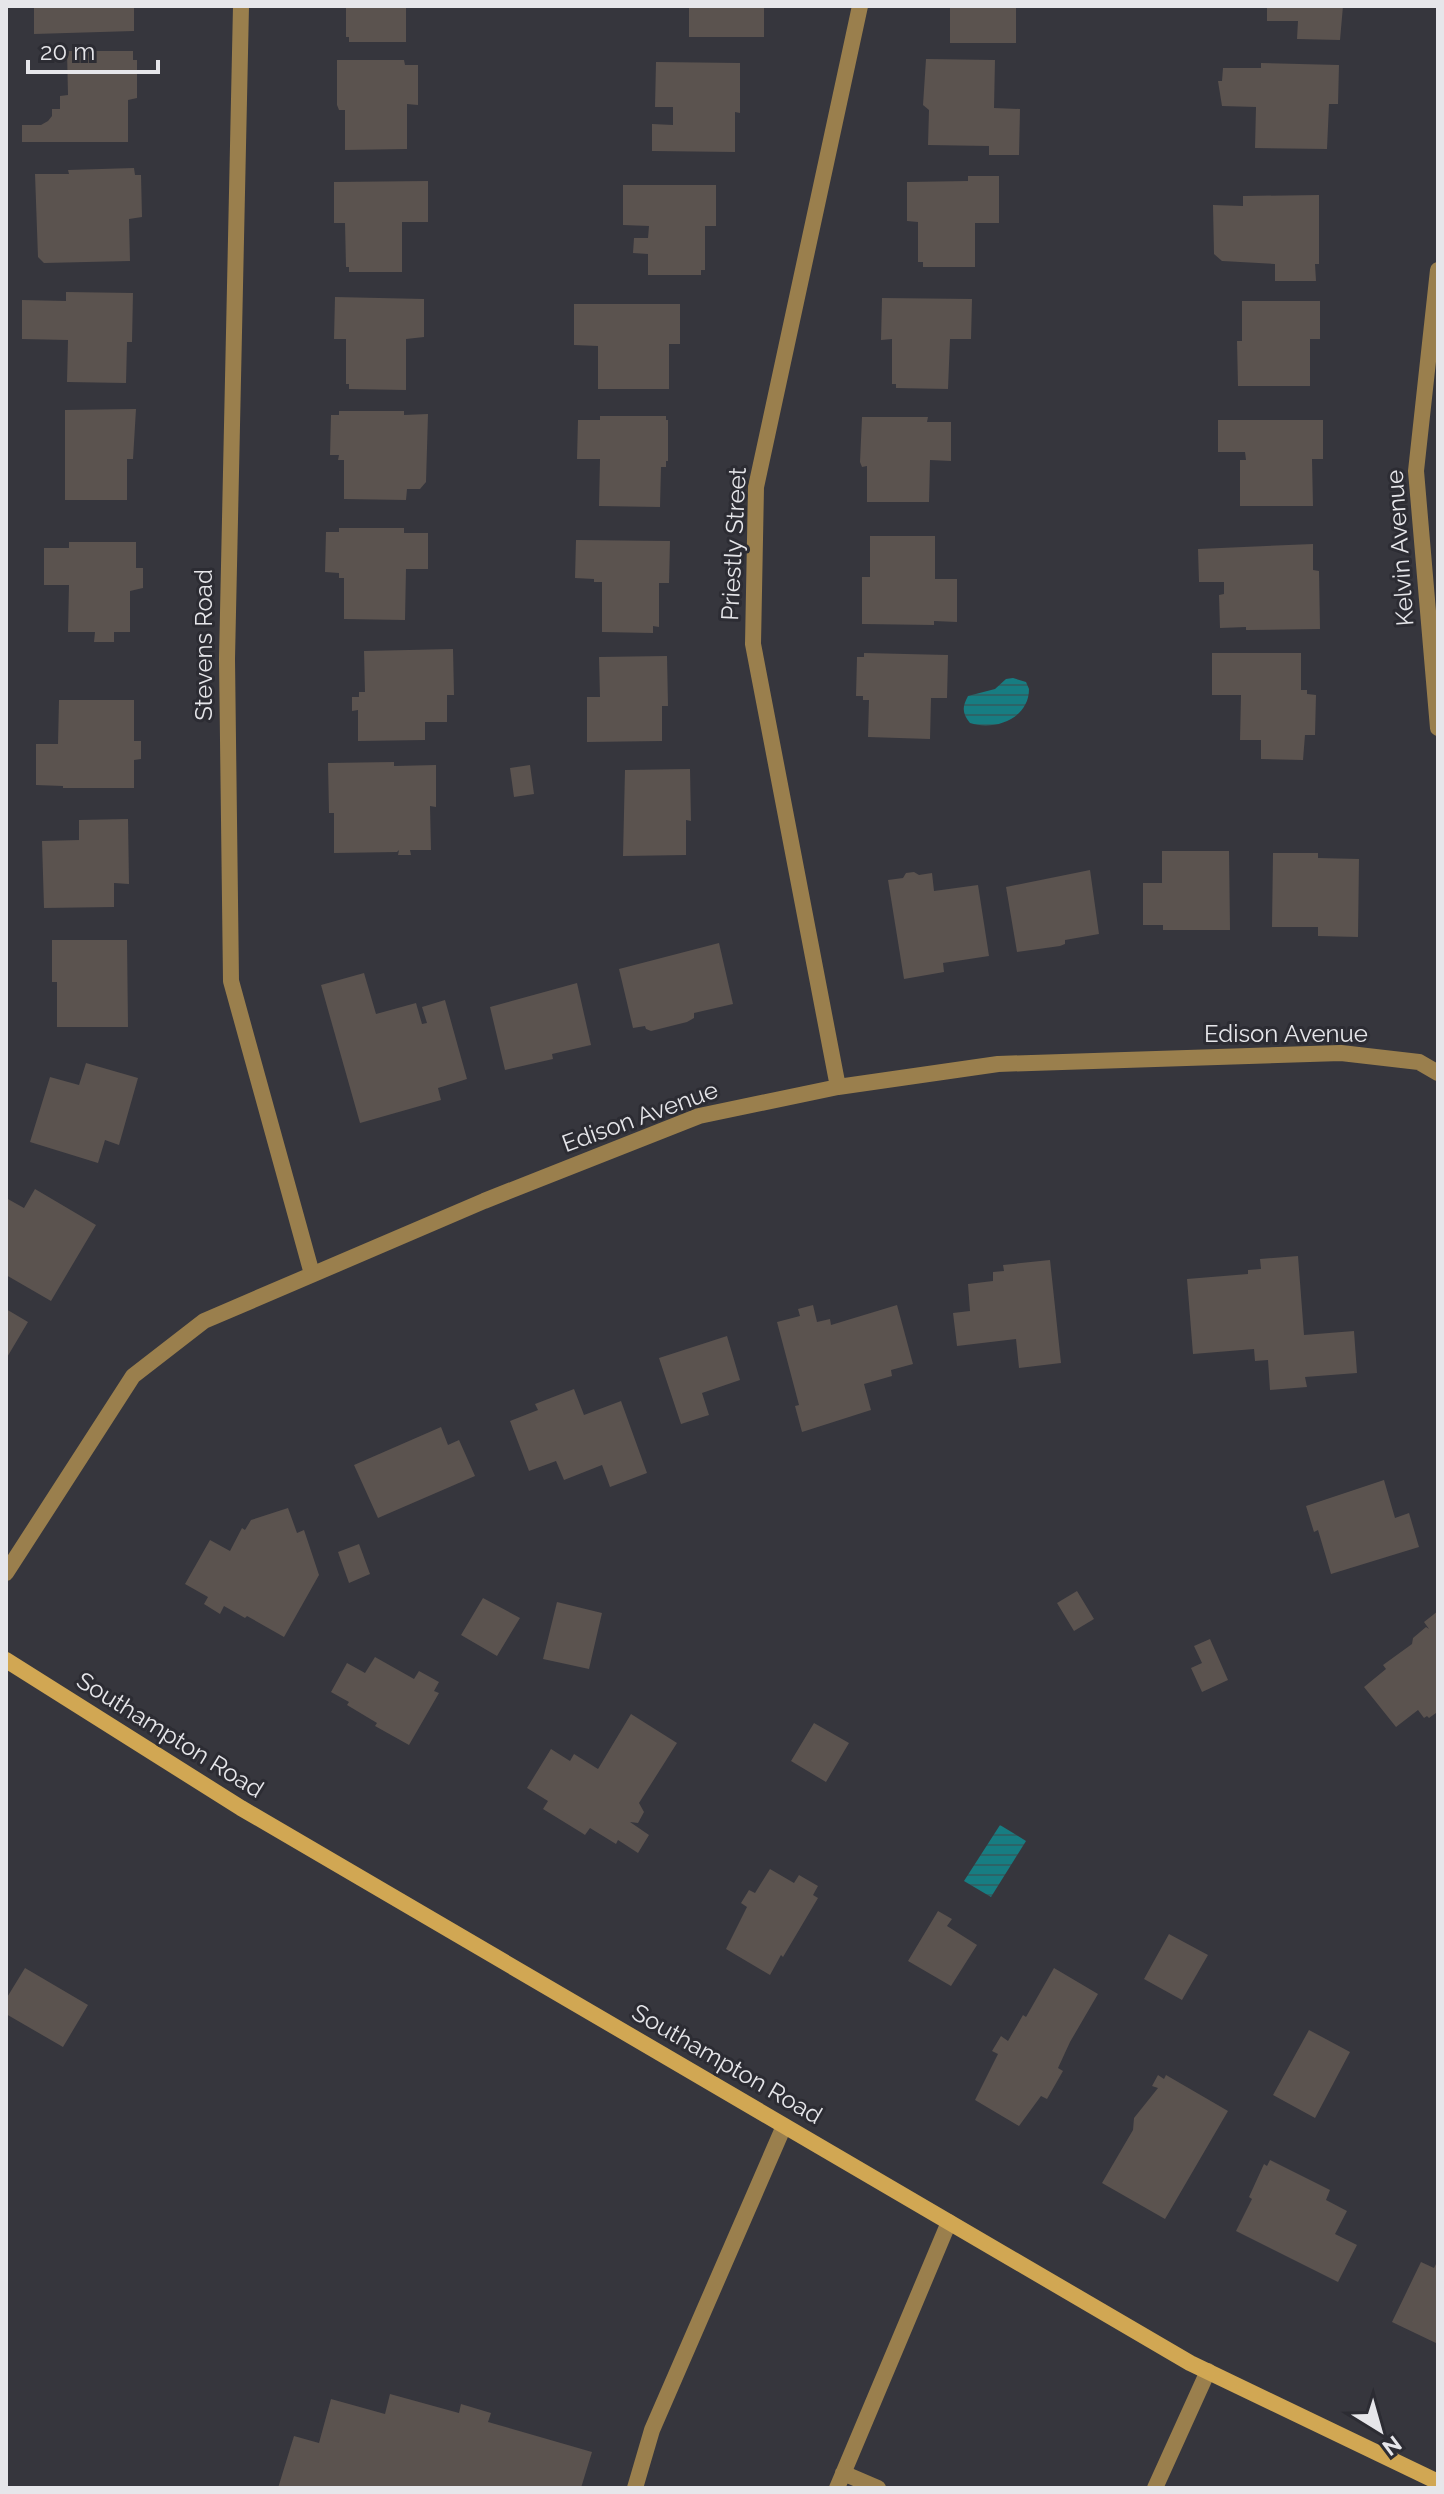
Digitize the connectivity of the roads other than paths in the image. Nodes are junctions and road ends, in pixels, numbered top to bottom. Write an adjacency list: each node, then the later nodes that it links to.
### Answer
1 (241, 6): 7 (street, Stevens Road)
2 (860, 6): 6 (street, Priestly Street)
3 (1438, 270): 4 (street, Kelvin Avenue)
4 (1438, 728)
5 (1438, 1073): 6 (street, Edison Avenue)
6 (838, 1087): 7 (street, Edison Avenue)
7 (312, 1274): 8 (street, Edison Avenue)
8 (6, 1573)
9 (6, 1660): 10 (street, Southampton Road)
10 (784, 2126): 11 (street, Southampton Road); 15 (street)
11 (949, 2222): 12 (street, Southampton Road); 13 (street)
12 (1208, 2371): 14 (street, Southampton Road); 17 (street)
13 (840, 2481): 16 (street)
14 (1438, 2482)
15 (635, 2488)
16 (878, 2488)
17 (1155, 2488)

